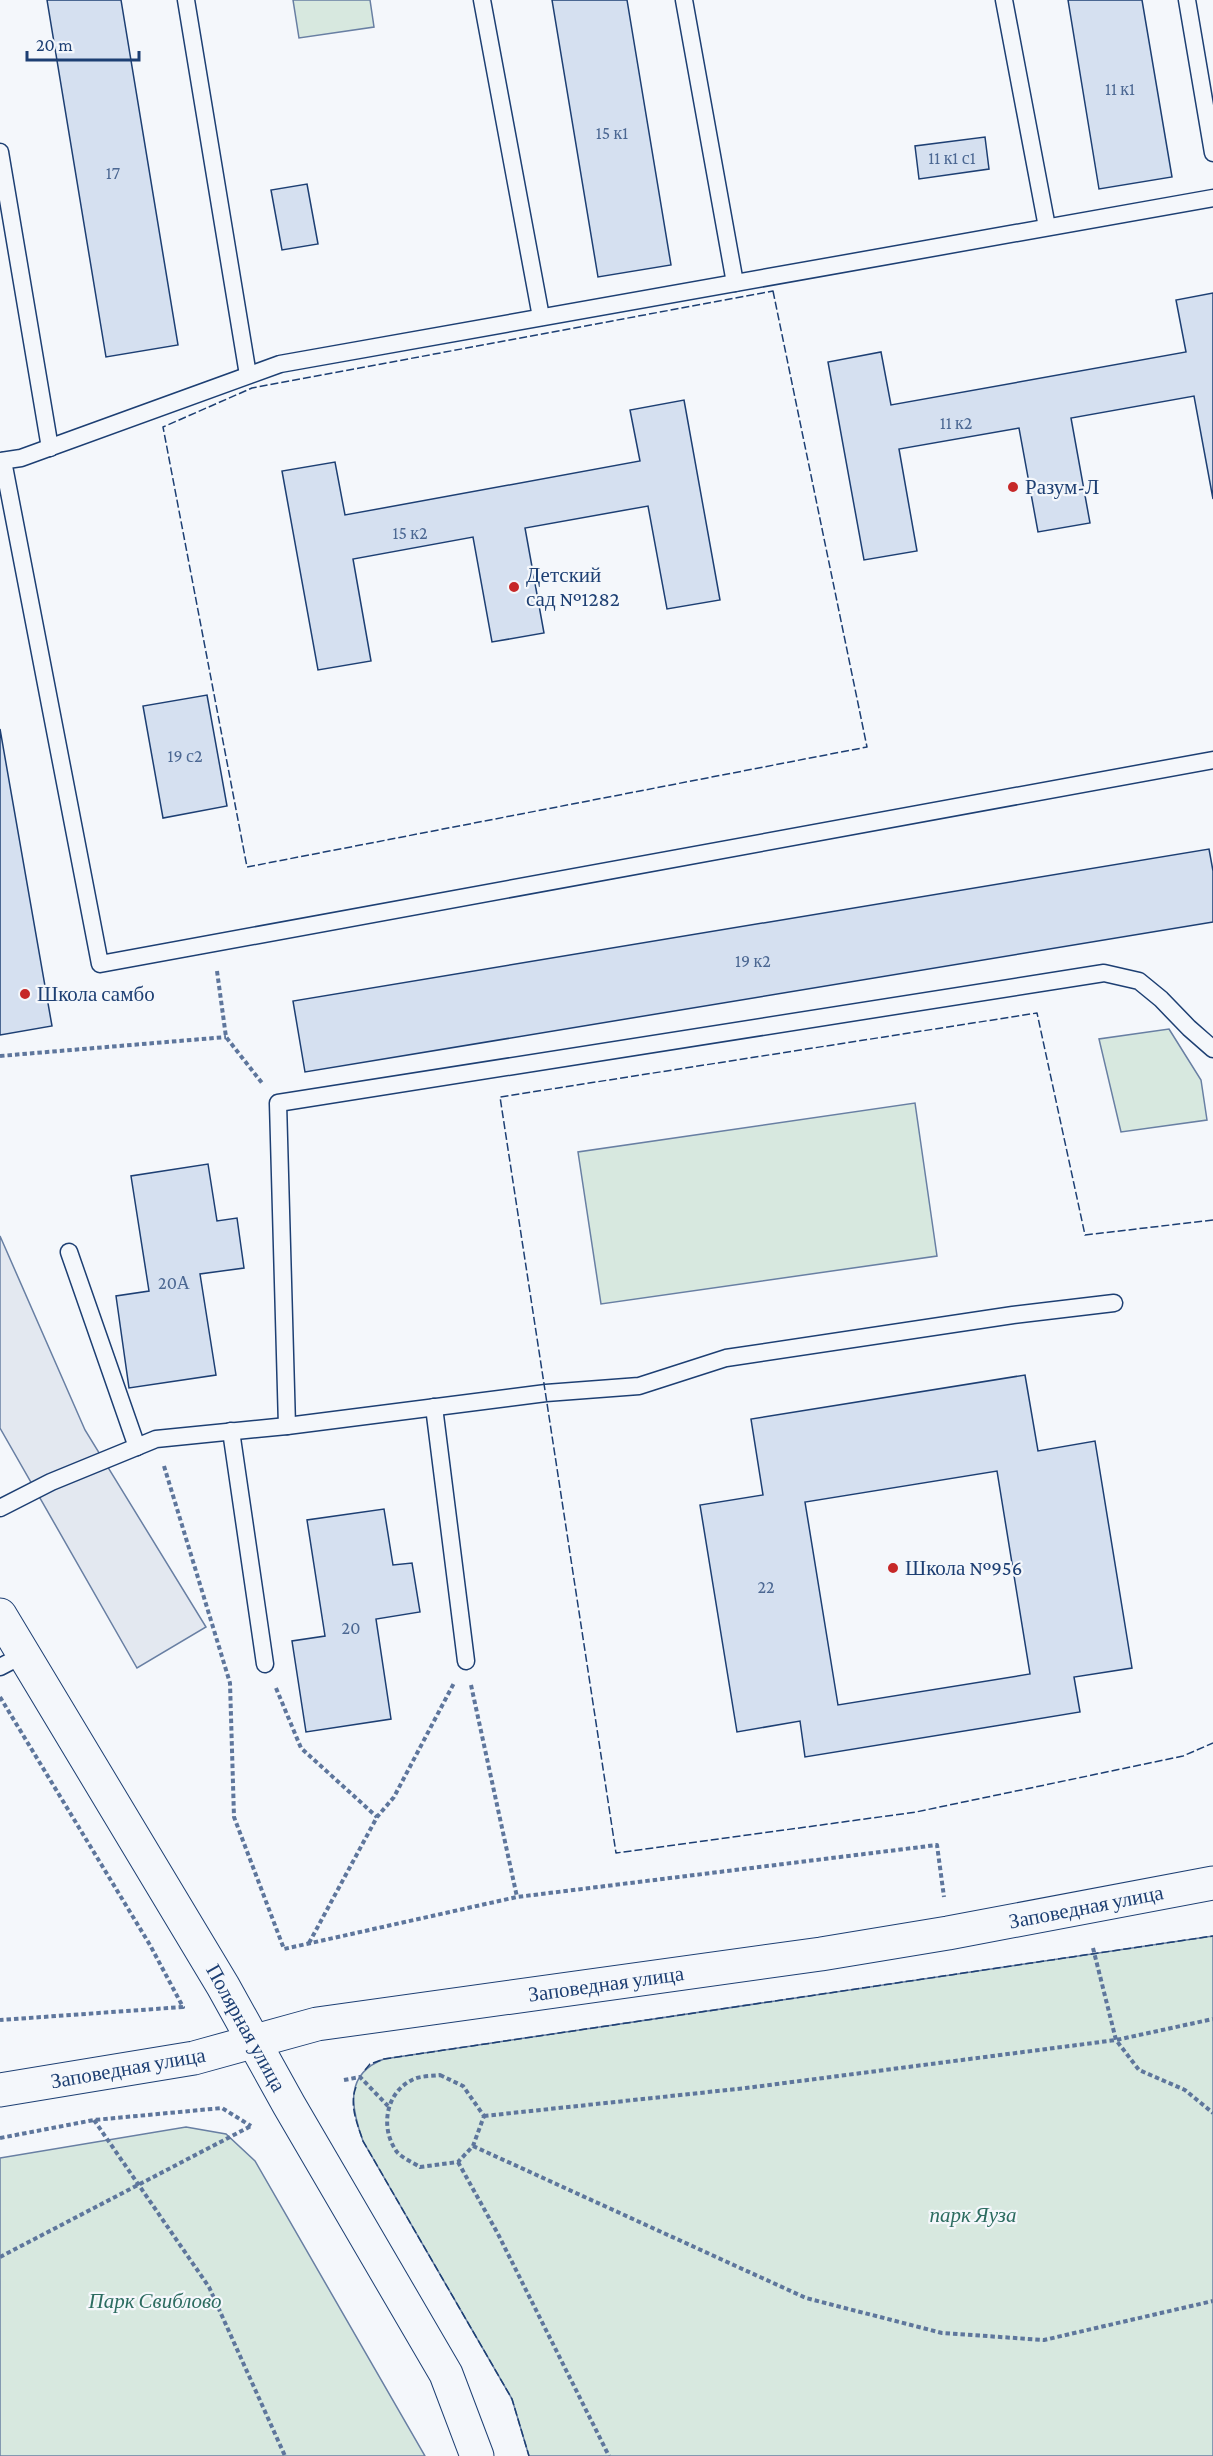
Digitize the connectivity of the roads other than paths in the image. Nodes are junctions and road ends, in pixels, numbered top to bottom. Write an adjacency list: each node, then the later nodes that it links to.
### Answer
1 (186, 0): 12 (lane)
2 (482, 0): 11 (lane)
3 (684, 0): 10 (lane)
4 (1004, 0): 9 (lane)
5 (1187, 0): 7 (lane)
6 (0, 152): 13 (lane)
7 (1213, 153)
8 (1213, 198): 9 (lane)
9 (1047, 227): 10 (lane)
10 (735, 283): 11 (lane)
11 (541, 317): 12 (lane)
12 (249, 375): 13 (lane)
13 (50, 448): 14 (lane)
14 (2, 461): 15 (lane)
15 (1213, 760)
16 (1213, 1049): 20 (lane)
17 (69, 1252): 22 (lane)
18 (1114, 1303): 19 (lane)
19 (434, 1407): 20 (lane); 26 (lane)
20 (287, 1426): 21 (lane)
21 (231, 1431): 22 (lane); 27 (lane)
22 (137, 1447): 23 (lane)
23 (0, 1508)
24 (0, 1615): 25 (street, Полярная улица)
25 (12, 1661): 29 (street, Полярная улица)
26 (466, 1661)
27 (265, 1664)
28 (1213, 1883): 29 (street, Заповедная улица)
29 (255, 2041): 30 (street, Заповедная улица); 31 (street, Полярная улица)
30 (0, 2090)
31 (476, 2453)

